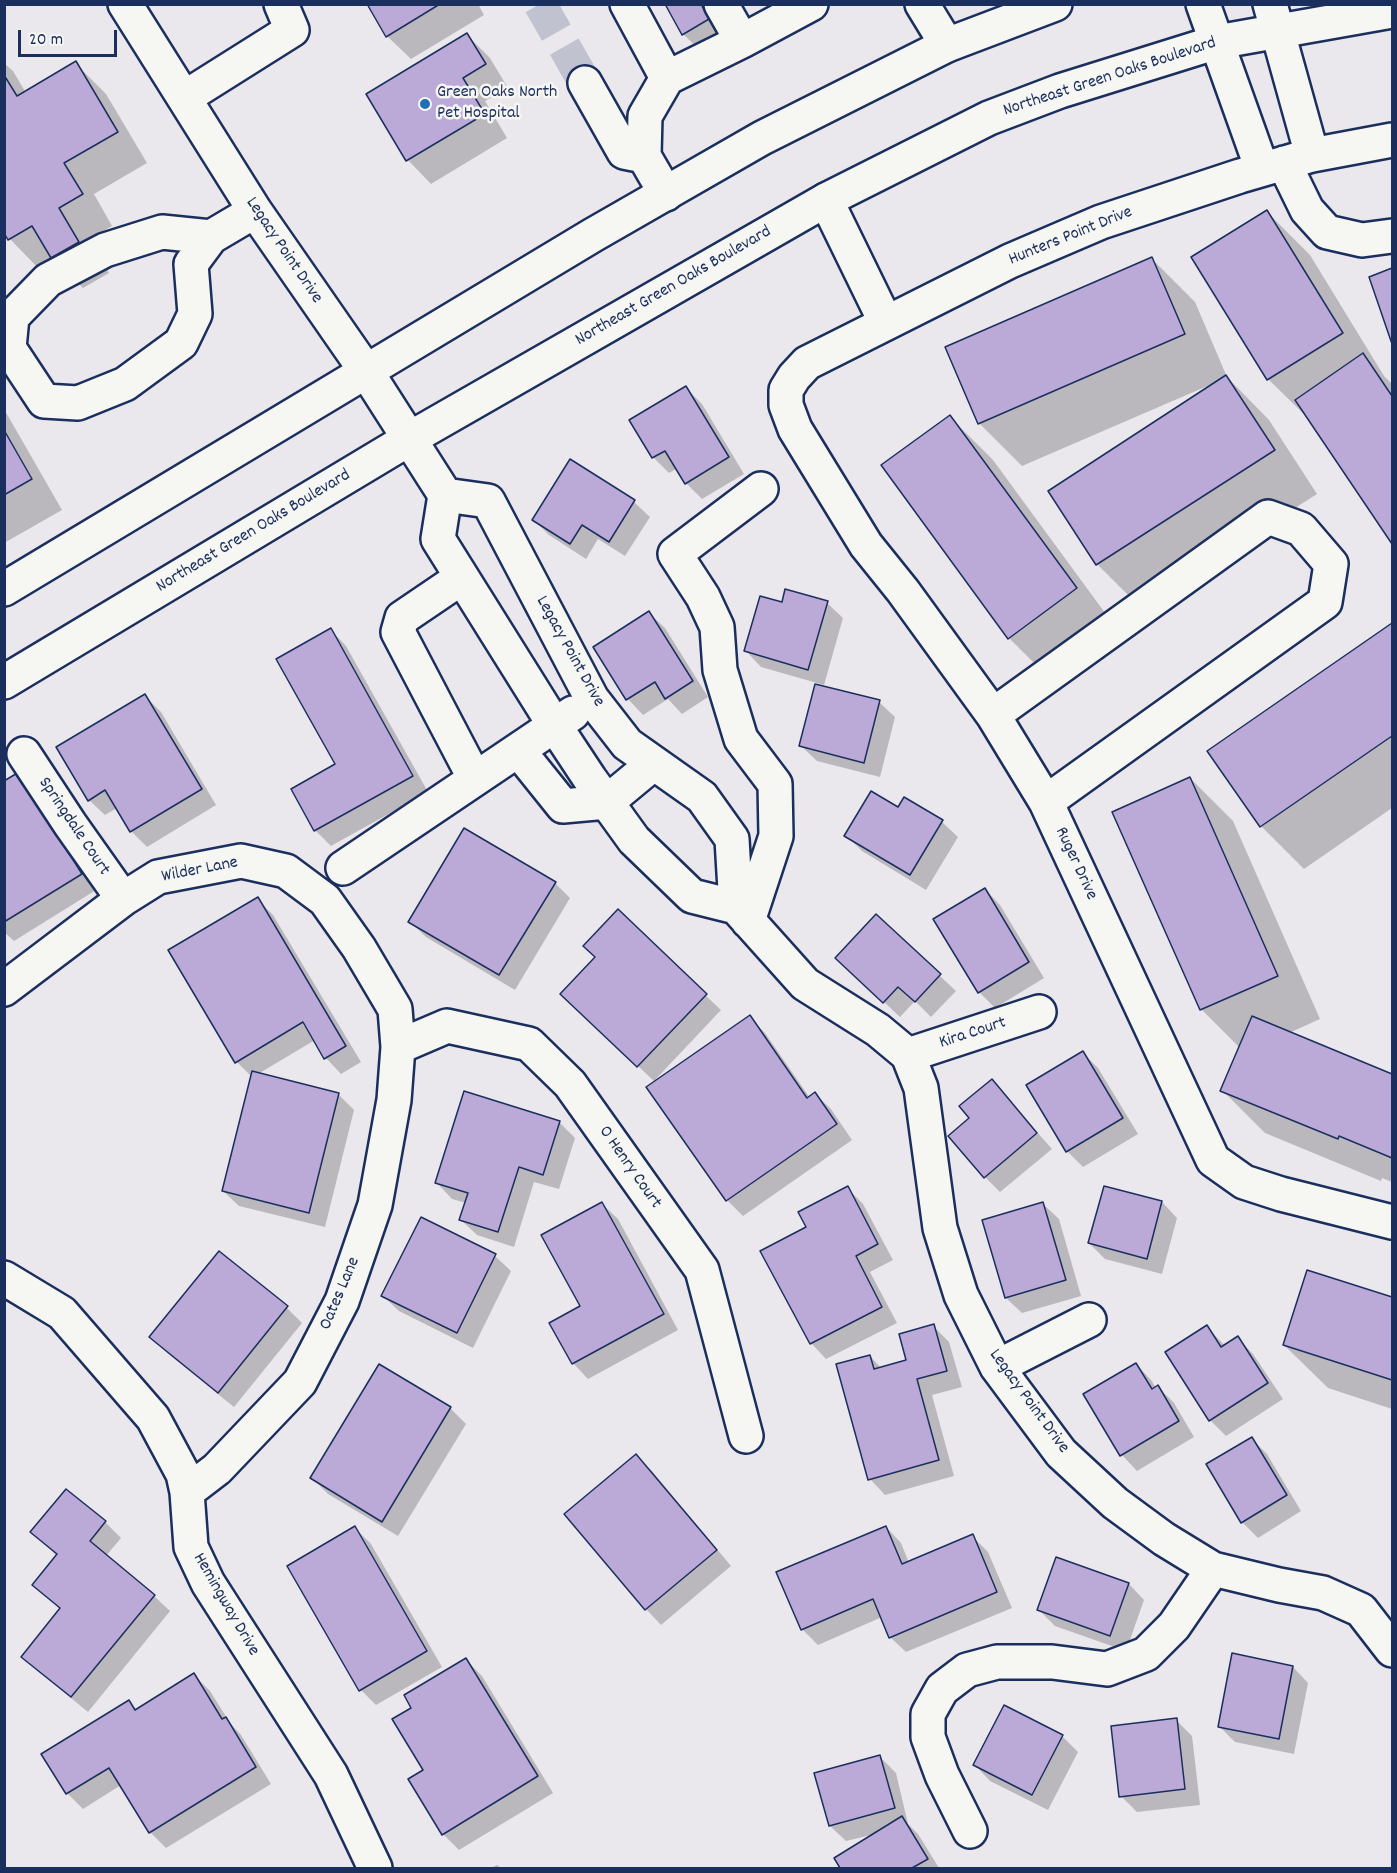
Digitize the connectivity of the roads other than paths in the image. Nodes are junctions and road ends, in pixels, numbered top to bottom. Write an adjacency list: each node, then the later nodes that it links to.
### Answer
1 (125, 4): 16 (street, Legacy Point Drive)
2 (281, 4): 16 (street)
3 (721, 4): 11 (street)
4 (811, 4): 11 (street)
5 (922, 4): 13 (street)
6 (1055, 4): 13 (street)
7 (1203, 4): 12 (street)
8 (632, 6): 14 (street)
9 (1392, 11): 10 (street, Northeast Green Oaks Boulevard)
10 (1273, 18): 12 (street, Northeast Green Oaks Boulevard); 19 (street)
11 (742, 42): 14 (street)
12 (1216, 42): 19 (street); 21 (street, Northeast Green Oaks Boulevard)
13 (947, 45): 20 (street)
14 (668, 78): 18 (street)
15 (585, 83): 18 (street)
16 (184, 98): 22 (street, Legacy Point Drive)
17 (1392, 140): 19 (street, Hunters Point Drive)
18 (644, 156): 20 (street)
19 (1286, 162): 23 (street); 25 (street, Hunters Point Drive)
20 (666, 194): 26 (street)
21 (826, 200): 25 (street); 28 (street, Northeast Green Oaks Boulevard)
22 (255, 211): 24 (street); 26 (street, Legacy Point Drive)
23 (1392, 236)
24 (211, 237): 24 (street)
25 (886, 323): 27 (street, Hunters Point Drive)
26 (366, 371): 28 (street, Legacy Point Drive); 32 (street)
27 (795, 429): 35 (street, Ruger Drive)
28 (409, 439): 30 (street, Legacy Point Drive); 33 (street, Northeast Green Oaks Boulevard)
29 (761, 489): 45 (street)
30 (445, 495): 31 (street); 34 (street, Legacy Point Drive)
31 (461, 578): 36 (street); 40 (street)
32 (4, 589)
33 (4, 682)
34 (592, 699): 36 (street); 39 (street, Legacy Point Drive)
35 (993, 715): 42 (street, Ruger Drive); 42 (street)
36 (555, 726): 37 (street); 41 (street)
37 (518, 750): 40 (street); 41 (street)
38 (24, 754): 44 (street, Springdale Court)
39 (654, 763): 41 (street); 45 (street, Legacy Point Drive)
40 (475, 779): 43 (street)
41 (607, 802): 45 (street)
42 (1046, 802): 50 (street, Ruger Drive)
43 (343, 868)
44 (123, 899): 46 (street, Wilder Lane); 48 (street, Wilder Lane)
45 (742, 914): 49 (street, Legacy Point Drive)
46 (4, 989)
47 (1039, 1012): 49 (street, Kira Court)
48 (398, 1047): 54 (street, O Henry Court); 55 (street, Oates Lane)
49 (908, 1055): 53 (street, Legacy Point Drive)
50 (1392, 1222)
51 (4, 1278): 55 (street, Hemingway Drive)
52 (1089, 1320): 53 (street)
53 (998, 1366): 56 (street, Legacy Point Drive)
54 (746, 1436)
55 (188, 1492): 59 (street, Hemingway Drive)
56 (1213, 1569): 57 (street, Legacy Point Drive); 58 (street)
57 (1392, 1650)
58 (970, 1831)
59 (375, 1869)

